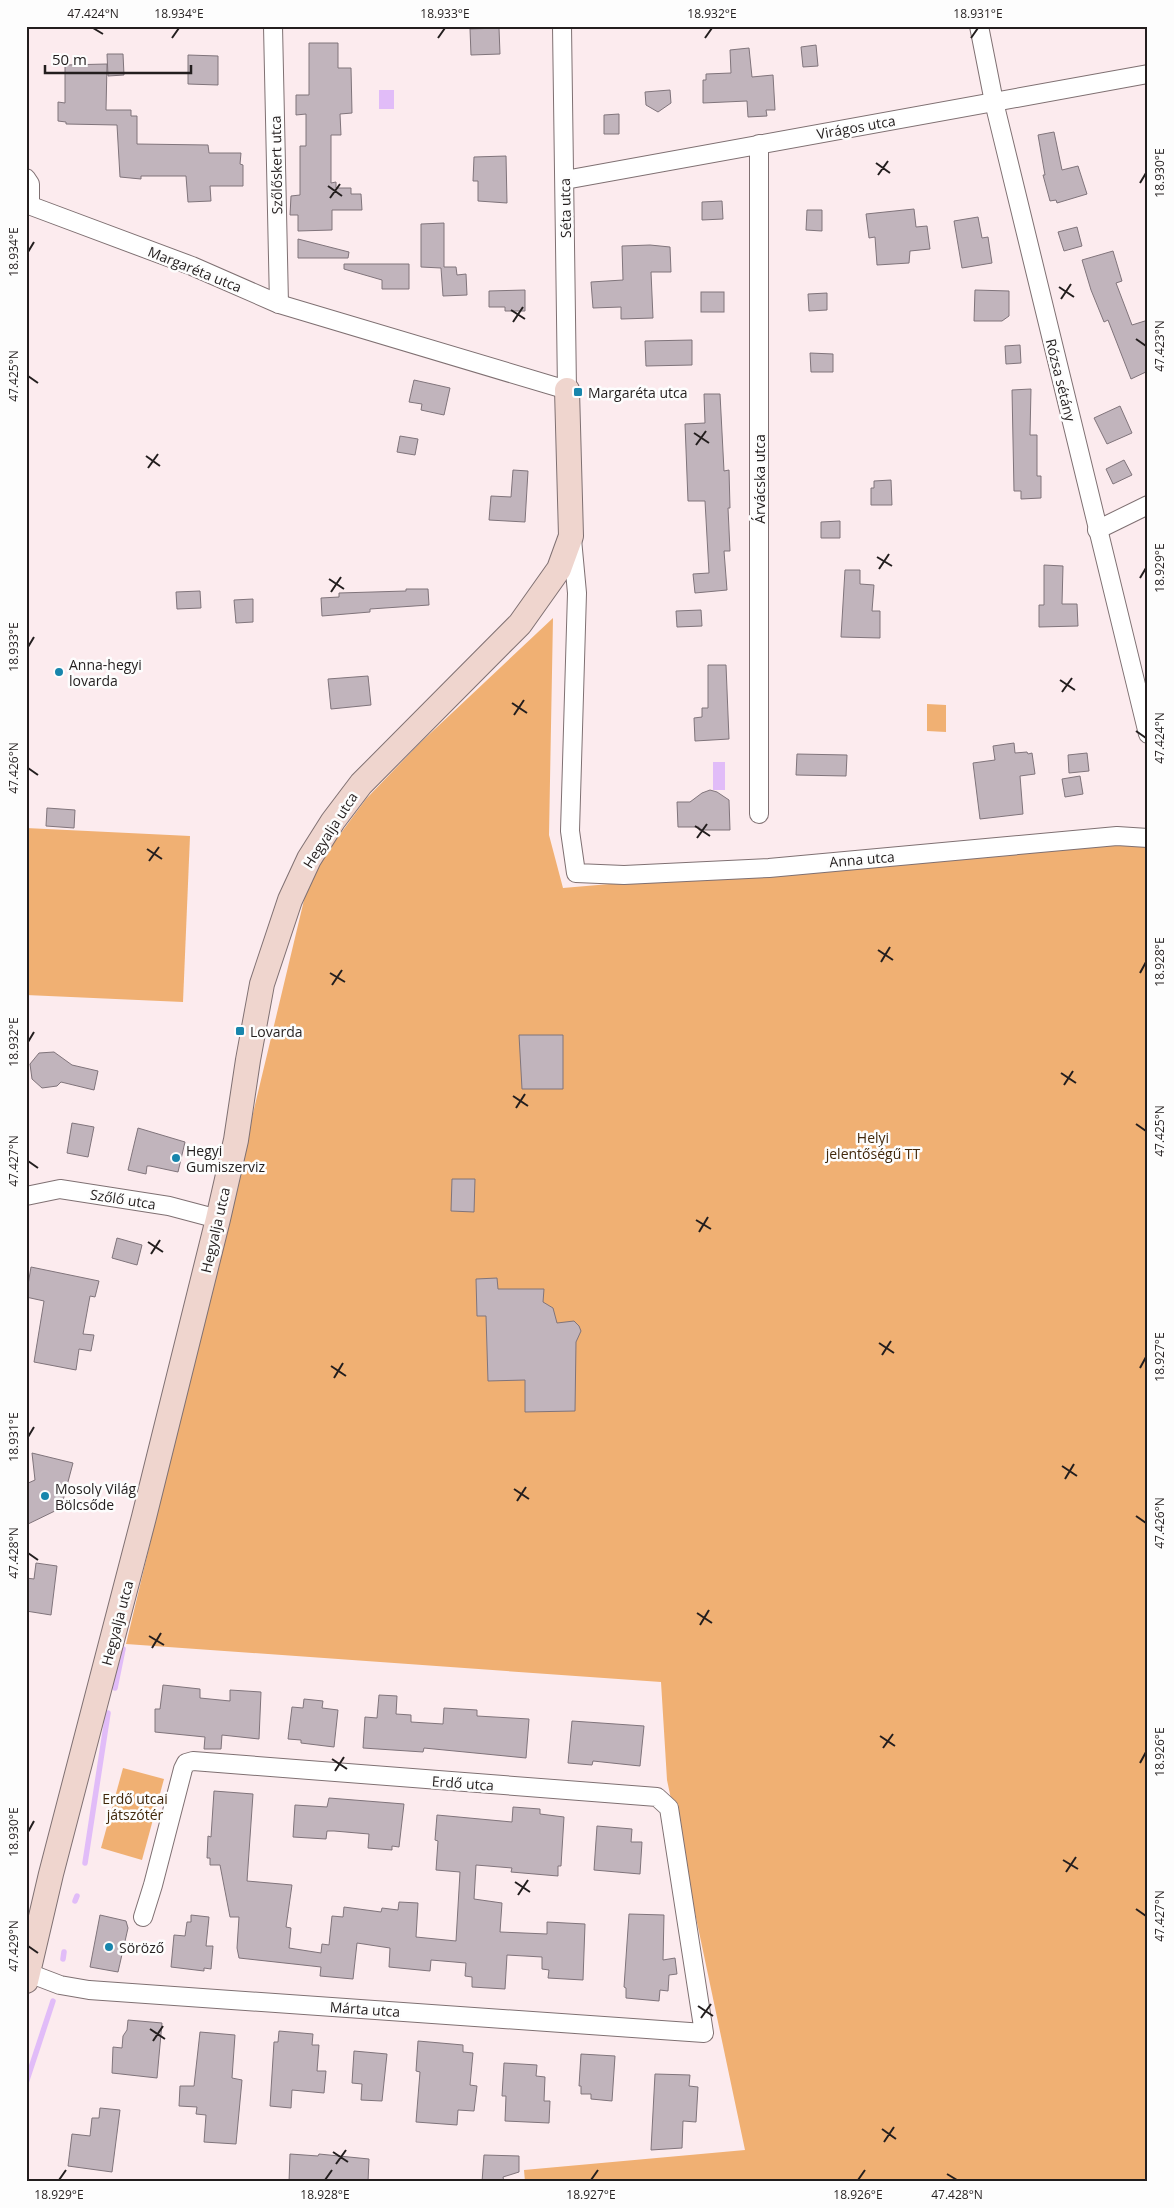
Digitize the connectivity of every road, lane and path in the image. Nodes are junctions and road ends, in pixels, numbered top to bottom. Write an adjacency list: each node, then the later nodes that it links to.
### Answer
1 (273, 26): 10 (street, Szőlőskert utca)
2 (562, 26): 8 (street, Séta utca)
3 (978, 26): 5 (street, Rózsa sétány)
4 (1148, 74): 5 (street, Virágos utca)
5 (994, 102): 6 (street, Virágos utca); 13 (street, Rózsa sétány)
6 (758, 144): 8 (street, Virágos utca); 16 (street, Árvácska utca)
7 (26, 178): 9 (street)
8 (565, 180): 11 (street, Séta utca)
9 (28, 204): 10 (street, Margaréta utca)
10 (279, 304): 11 (street, Margaréta utca)
11 (567, 390): 14 (street)
12 (1148, 505): 13 (street)
13 (1098, 530): 15 (street, Rózsa sétány)
14 (571, 536): 17 (street, Anna utca); 19 (street, Hegyalja utca)
15 (1148, 734)
16 (759, 814)
17 (1148, 838)
18 (26, 1196): 19 (street, Szőlő utca)
19 (218, 1219): 21 (street, Hegyalja utca)
20 (143, 1917): 22 (street, Erdő utca)
21 (27, 1975): 22 (street, Márta utca)
22 (704, 2033)

